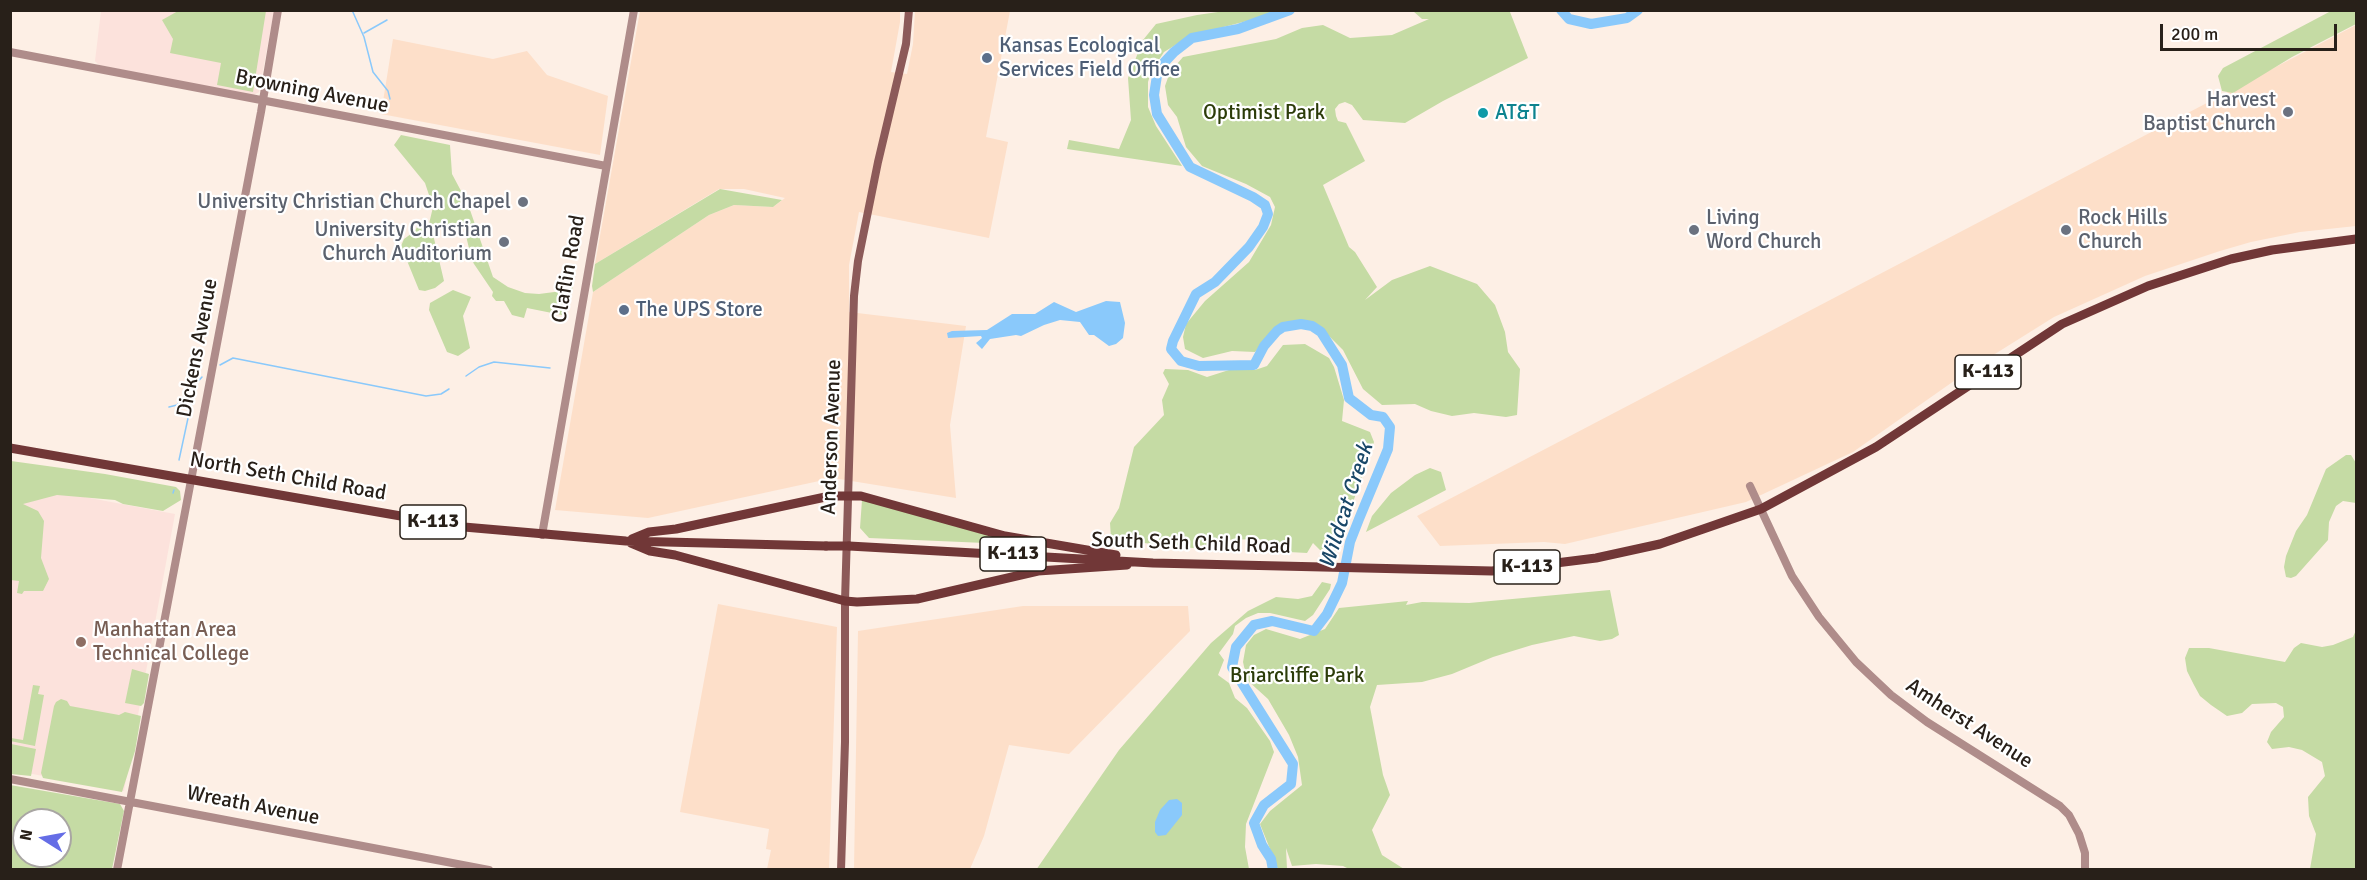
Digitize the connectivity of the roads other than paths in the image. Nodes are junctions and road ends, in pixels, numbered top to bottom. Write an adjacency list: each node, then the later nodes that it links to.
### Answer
1 (278, 10): 5 (street, Dickens Avenue)
2 (634, 10): 6 (street, Claflin Road)
3 (909, 10): 11 (main road, Anderson Avenue)
4 (10, 52): 5 (street, Browning Avenue)
5 (263, 100): 6 (street, Browning Avenue); 9 (street, Dickens Avenue)
6 (606, 166): 13 (street, Claflin Road)
7 (2356, 239): 12 (main road, South Seth Child Road / K-113)
8 (10, 448): 9 (main road, North Seth Child Road / K-113)
9 (192, 478): 13 (main road, North Seth Child Road / K-113); 19 (street, Dickens Avenue)
10 (1750, 486): 12 (street, Amherst Avenue)
11 (848, 496): 14 (main road); 16 (main road); 17 (main road, Anderson Avenue)
12 (1761, 508): 16 (main road, South Seth Child Road / K-113); 23 (street, Amherst Avenue)
13 (542, 535): 14 (main road, North Seth Child Road / K-113)
14 (627, 541): 15 (main road, North Seth Child Road / K-113, bridge); 17 (main road)
15 (849, 546): 16 (main road, South Seth Child Road / K-113)
16 (1153, 563): 17 (main road)
17 (845, 602): 22 (main road, Anderson Avenue)
18 (10, 779): 19 (street, Wreath Avenue)
19 (130, 800): 20 (street, Dickens Avenue); 21 (street, Wreath Avenue)
20 (117, 870)
21 (489, 870)
22 (841, 870)
23 (2085, 870)

